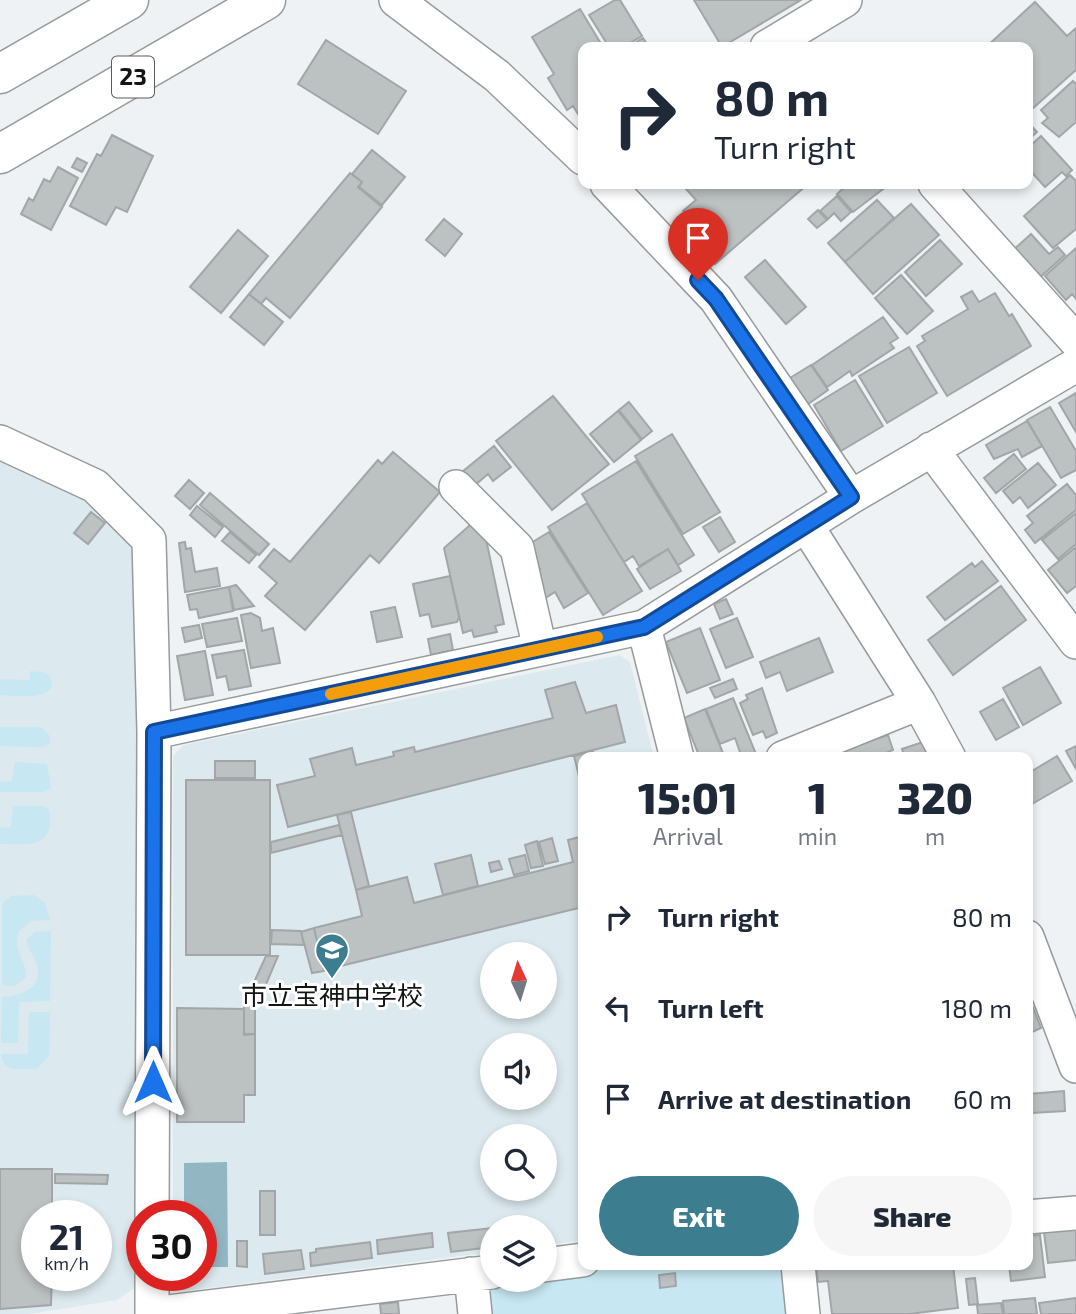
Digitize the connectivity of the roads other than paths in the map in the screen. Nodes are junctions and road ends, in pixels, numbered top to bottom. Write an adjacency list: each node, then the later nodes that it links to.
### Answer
1 (129, 0): 6 (highway)
2 (266, 0): 8 (highway, 23)
3 (396, 0): 7 (street)
4 (845, 0): 5 (street)
5 (804, 38)
6 (0, 74)
7 (578, 153)
8 (0, 154)
9 (612, 189): 16 (street)
10 (939, 189): 11 (street)
11 (1076, 341)
12 (1076, 365): 14 (street)
13 (0, 442): 22 (street)
14 (931, 449): 16 (street); 19 (street)
15 (456, 488): 20 (street)
16 (851, 497): 17 (street)
17 (806, 525): 18 (street); 21 (street)
18 (644, 627): 20 (street); 23 (street)
19 (1076, 642)
20 (540, 649): 22 (street)
21 (919, 704): 24 (street); 25 (street)
22 (154, 732): 28 (street)
23 (675, 752)
24 (798, 752)
25 (946, 752)
26 (1033, 953): 27 (street)
27 (1076, 1066)
28 (152, 1200)
29 (1076, 1213): 30 (street)
30 (1033, 1217)
31 (578, 1261): 32 (street)
32 (557, 1263)
33 (799, 1270): 39 (street)
34 (480, 1273): 37 (street)
35 (480, 1280): 38 (street)
36 (152, 1291): 37 (street)
37 (152, 1314)
38 (475, 1314)
39 (803, 1314)

